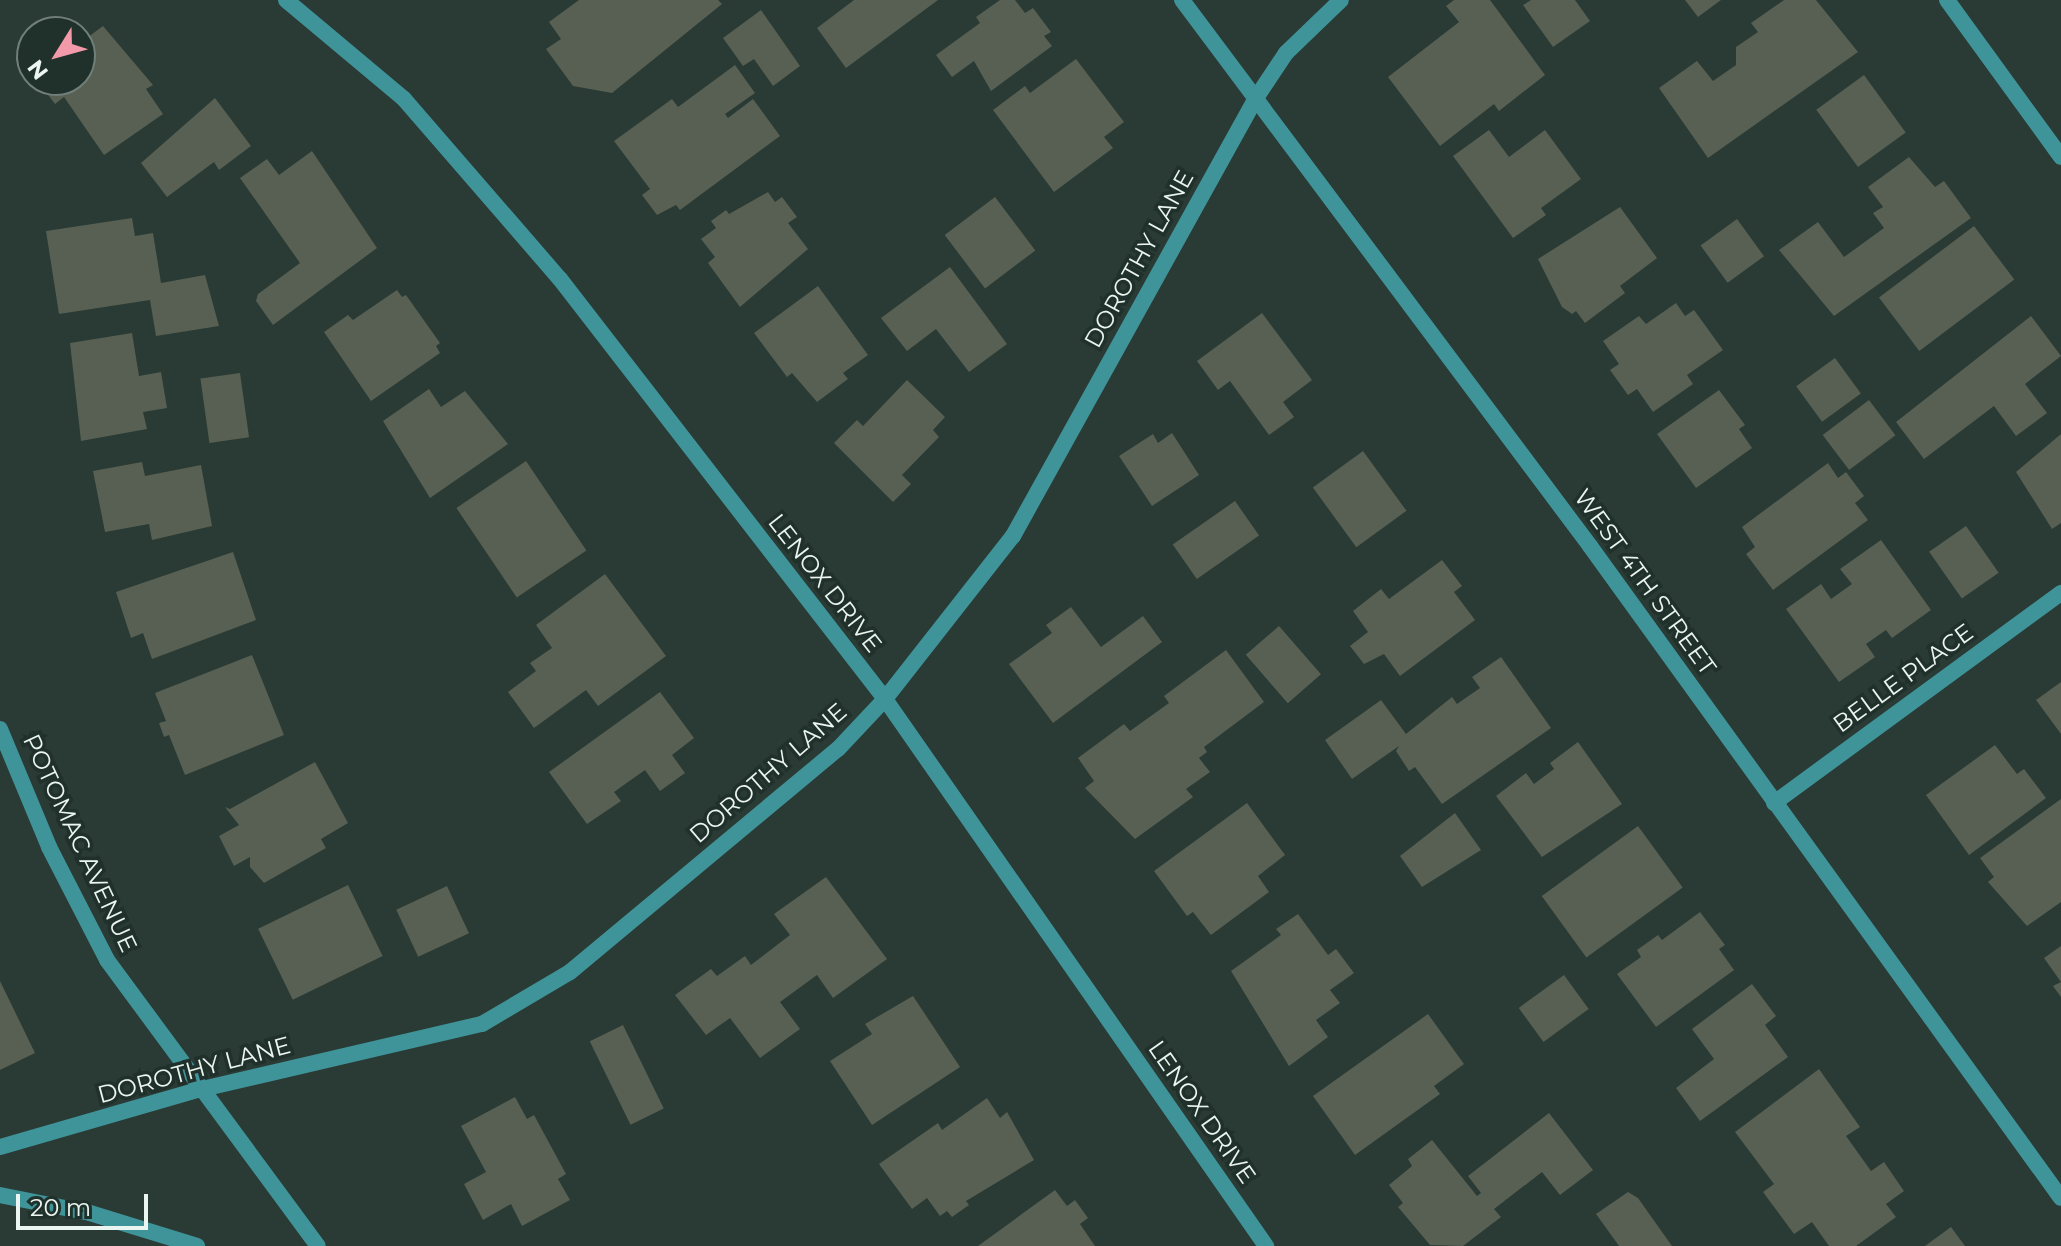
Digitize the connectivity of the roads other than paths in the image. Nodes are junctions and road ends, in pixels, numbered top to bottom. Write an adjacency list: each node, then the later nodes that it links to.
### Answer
1 (286, 0): 8 (street, LENOX DRIVE)
2 (1182, 0): 5 (street, WEST 4TH STREET)
3 (1341, 0): 5 (street, DOROTHY LANE)
4 (1947, 0): 6 (street)
5 (1256, 98): 8 (street, DOROTHY LANE); 10 (street, WEST 4TH STREET)
6 (2061, 157)
7 (2061, 593): 10 (street, BELLE PLACE)
8 (885, 699): 11 (street, DOROTHY LANE); 17 (street, LENOX DRIVE)
9 (0, 729): 11 (street, POTOMAC AVENUE)
10 (1774, 803): 14 (street, WEST 4TH STREET)
11 (198, 1090): 12 (street, DOROTHY LANE); 16 (street, POTOMAC AVENUE)
12 (0, 1147)
13 (0, 1195): 15 (street)
14 (2061, 1198)
15 (197, 1246)
16 (318, 1246)
17 (1266, 1246)

